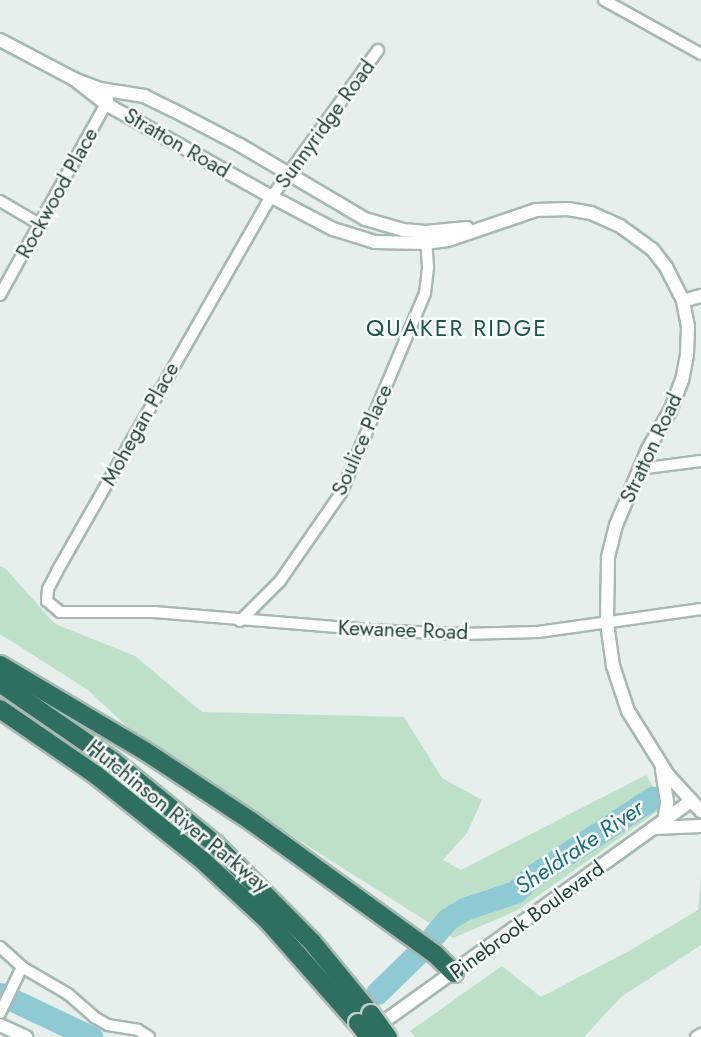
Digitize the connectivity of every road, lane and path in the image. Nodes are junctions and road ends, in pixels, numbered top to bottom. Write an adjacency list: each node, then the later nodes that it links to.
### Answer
1 (604, 0): 4 (street)
2 (0, 40): 5 (street, Stratton Road)
3 (378, 50): 8 (street, Sunnyridge Road)
4 (701, 54)
5 (74, 79): 6 (street, Stratton Road); 7 (street, Stratton Road)
6 (114, 91): 7 (street, Rockwood Place); 8 (street, Stratton Road)
7 (106, 103): 9 (street, Stratton Road); 11 (street, Rockwood Place)
8 (289, 174): 9 (street, Sunnyridge Road); 12 (street, Stratton Road)
9 (272, 197): 12 (street, Stratton Road); 19 (street, Mohegan Place)
10 (0, 201): 11 (street)
11 (41, 225): 13 (street, Rockwood Place)
12 (426, 238): 15 (street, Stratton Road); 20 (street, Soulice Place)
13 (0, 295)
14 (701, 296): 15 (street)
15 (683, 301): 17 (street, Stratton Road)
16 (701, 461): 17 (street)
17 (639, 469): 21 (street, Stratton Road)
18 (701, 609): 21 (street, Kewanee Road)
19 (104, 612): 20 (street, Kewanee Road)
20 (240, 621): 21 (street, Kewanee Road)
21 (607, 623): 25 (street, Stratton Road)
22 (0, 665): 32 (highway)
23 (0, 684): 35 (highway, Hutchinson River Parkway)
24 (0, 709): 35 (highway, Hutchinson River Parkway)
25 (661, 766): 26 (street, Stratton Road); 28 (street)
26 (690, 802): 27 (street, Stratton Road); 28 (street, Pinebrook Boulevard)
27 (701, 811)
28 (659, 825): 29 (street); 32 (street, Pinebrook Boulevard)
29 (701, 826)
30 (0, 947): 31 (street)
31 (22, 967): 33 (street); 38 (street)
32 (454, 973): 35 (street, Pinebrook Boulevard)
33 (2, 1009)
34 (0, 1025): 37 (street)
35 (365, 1028): 39 (highway, Hutchinson River Parkway, bridge)
36 (701, 1034): 40 (street)
37 (26, 1037)
38 (149, 1037)
39 (388, 1037)
40 (696, 1037)

